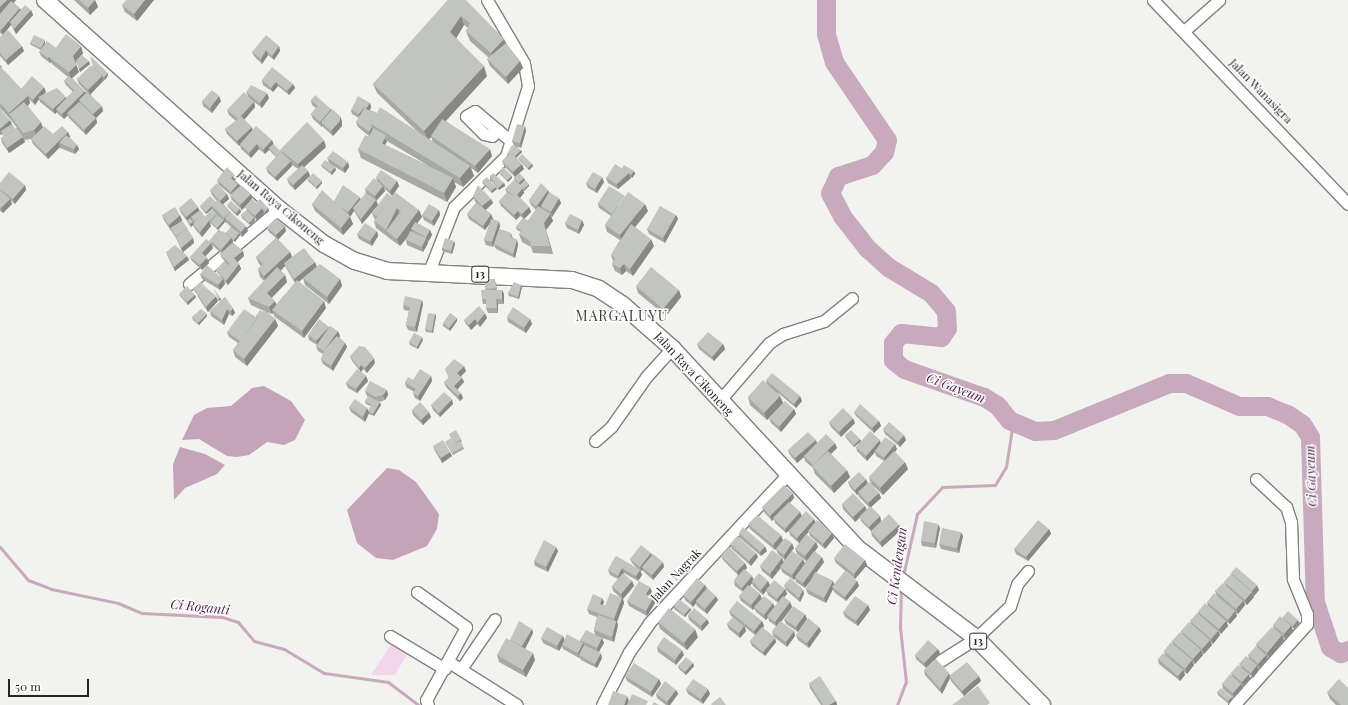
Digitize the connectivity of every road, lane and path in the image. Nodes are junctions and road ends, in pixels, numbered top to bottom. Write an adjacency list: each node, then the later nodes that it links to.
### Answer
1 (45, 0): 9 (highway, Jalan Raya Cikoneng / 13)
2 (487, 0): 7 (street)
3 (1153, 0): 5 (street, Jalan Wanasigra)
4 (1219, 0): 5 (street)
5 (1184, 32): 8 (street, Jalan Wanasigra)
6 (498, 130): 7 (street)
7 (512, 142): 10 (street)
8 (1348, 204)
9 (279, 209): 10 (highway, Jalan Raya Cikoneng / 13); 11 (street)
10 (428, 274): 13 (highway, Jalan Raya Cikoneng / 13)
11 (189, 284)
12 (852, 298): 14 (street)
13 (672, 348): 14 (highway, Jalan Raya Cikoneng / 13); 15 (street)
14 (720, 400): 16 (highway, Jalan Raya Cikoneng / 13)
15 (595, 441)
16 (787, 475): 24 (highway, Jalan Raya Cikoneng / 13); 30 (street, Jalan Nagrak)
17 (1256, 479): 32 (street)
18 (1028, 572): 24 (street)
19 (417, 592): 21 (street)
20 (495, 619): 23 (street)
21 (466, 630): 23 (street); 26 (street)
22 (390, 636): 26 (street)
23 (480, 637): 27 (street)
24 (976, 638): 25 (street); 31 (highway, 13)
25 (940, 661)
26 (447, 666): 27 (street); 28 (street)
27 (461, 669): 29 (street)
28 (428, 705)
29 (517, 705)
30 (602, 705)
31 (1042, 705)
32 (1234, 705)

